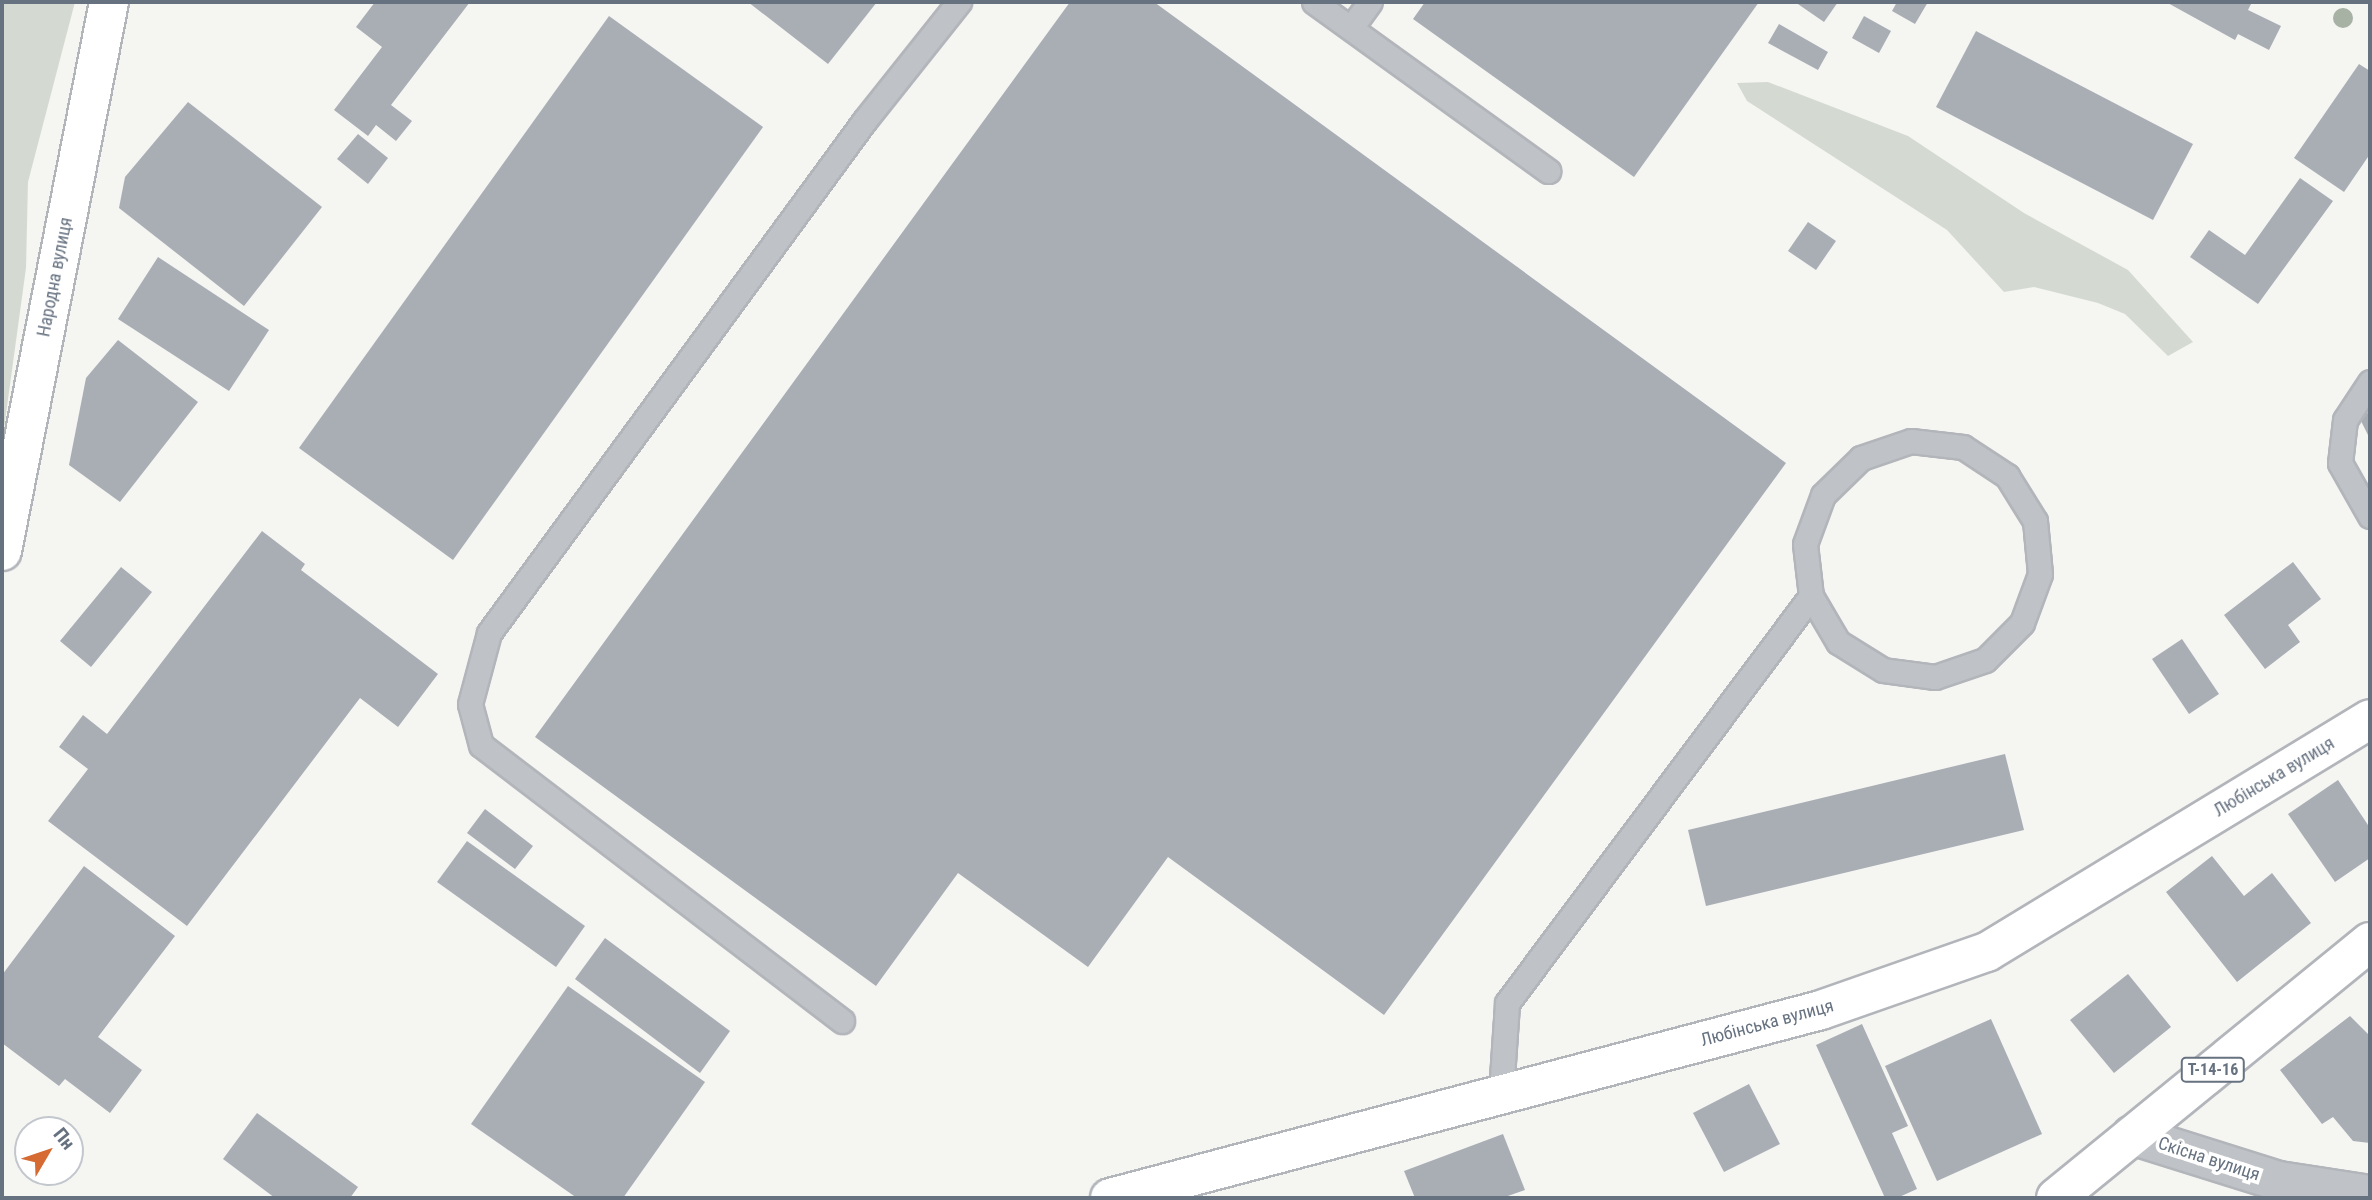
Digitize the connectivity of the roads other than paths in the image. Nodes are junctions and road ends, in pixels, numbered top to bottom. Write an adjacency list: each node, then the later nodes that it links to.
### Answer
1 (109, 2): 9 (main road, Народна вулиця)
2 (959, 2): 13 (lane)
3 (1314, 2): 5 (lane)
4 (1370, 2): 5 (lane)
5 (1351, 28): 6 (lane)
6 (1548, 171)
7 (2370, 382): 8 (lane)
8 (2370, 516)
9 (2, 551)
10 (1811, 596): 10 (lane); 14 (lane)
11 (2370, 719): 14 (main road, Любінська вулиця)
12 (2370, 942): 15 (main road, Т-14-16)
13 (842, 1021)
14 (1501, 1092): 17 (main road, Любінська вулиця)
15 (2132, 1135): 16 (street, Скісна вулиця); 18 (main road, Т-14-16)
16 (2370, 1195)
17 (1110, 1198)
18 (2056, 1198)

